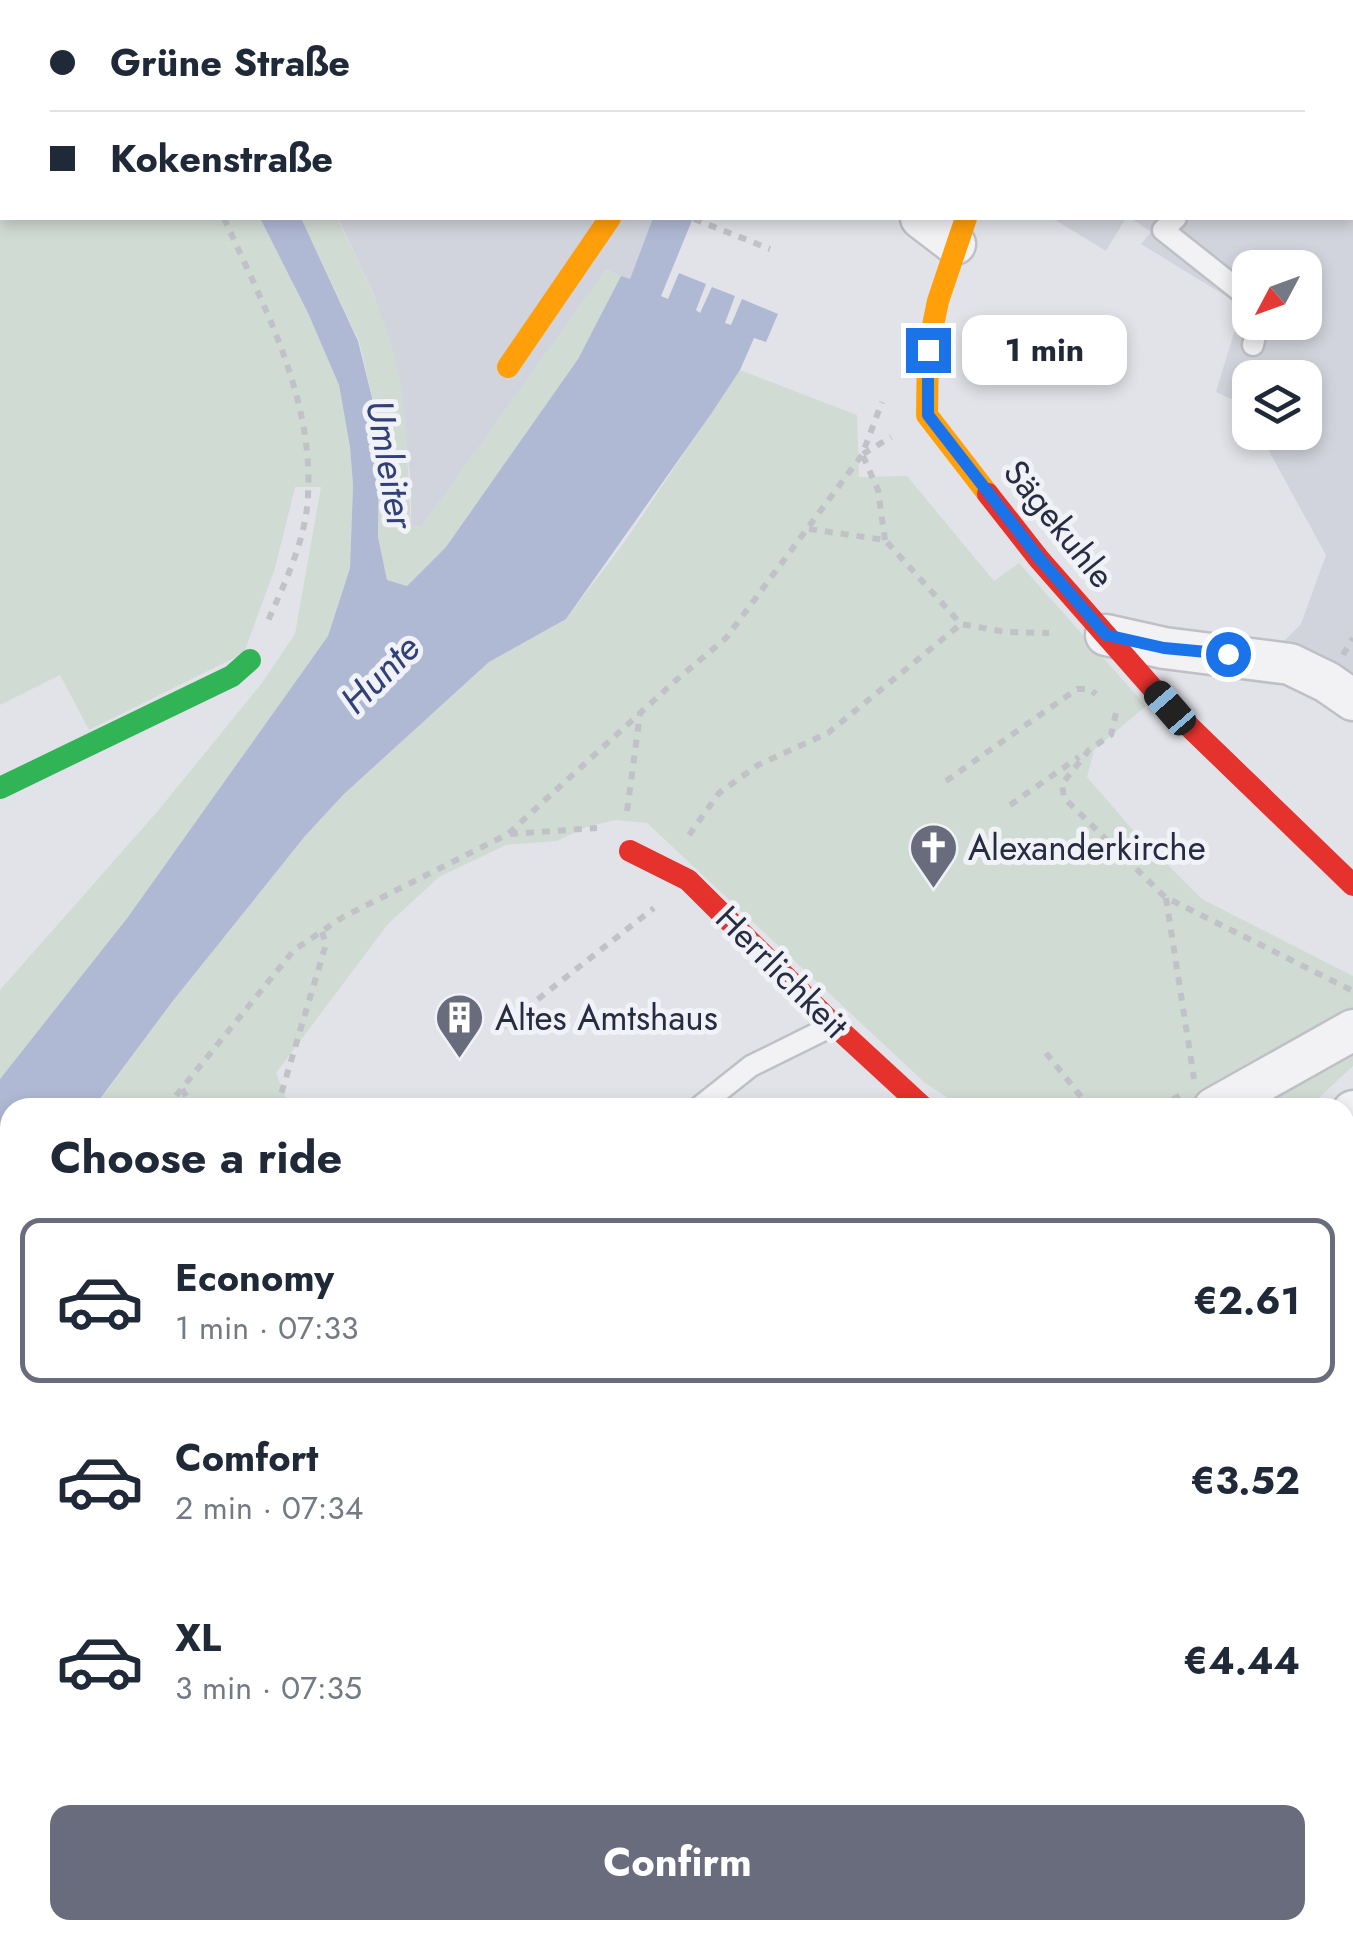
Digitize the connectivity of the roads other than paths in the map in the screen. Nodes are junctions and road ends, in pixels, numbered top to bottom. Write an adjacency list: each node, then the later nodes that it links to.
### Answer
1 (609, 220): 8 (street)
2 (928, 220): 4 (street)
3 (1174, 220): 5 (lane)
4 (961, 230): 9 (street, Sägekuhle)
5 (1232, 284)
6 (1254, 340): 7 (lane)
7 (1253, 345)
8 (508, 366)
9 (1106, 635): 11 (street); 14 (street, Sägekuhle)
10 (250, 660): 12 (street)
11 (1353, 700)
12 (0, 788)
13 (630, 851): 15 (street, Herrlichkeit)
14 (1353, 884)
15 (834, 1025): 18 (lane); 19 (street, Herrlichkeit)
16 (1353, 1030): 17 (street)
17 (1205, 1097)
18 (711, 1098)
19 (913, 1098)

